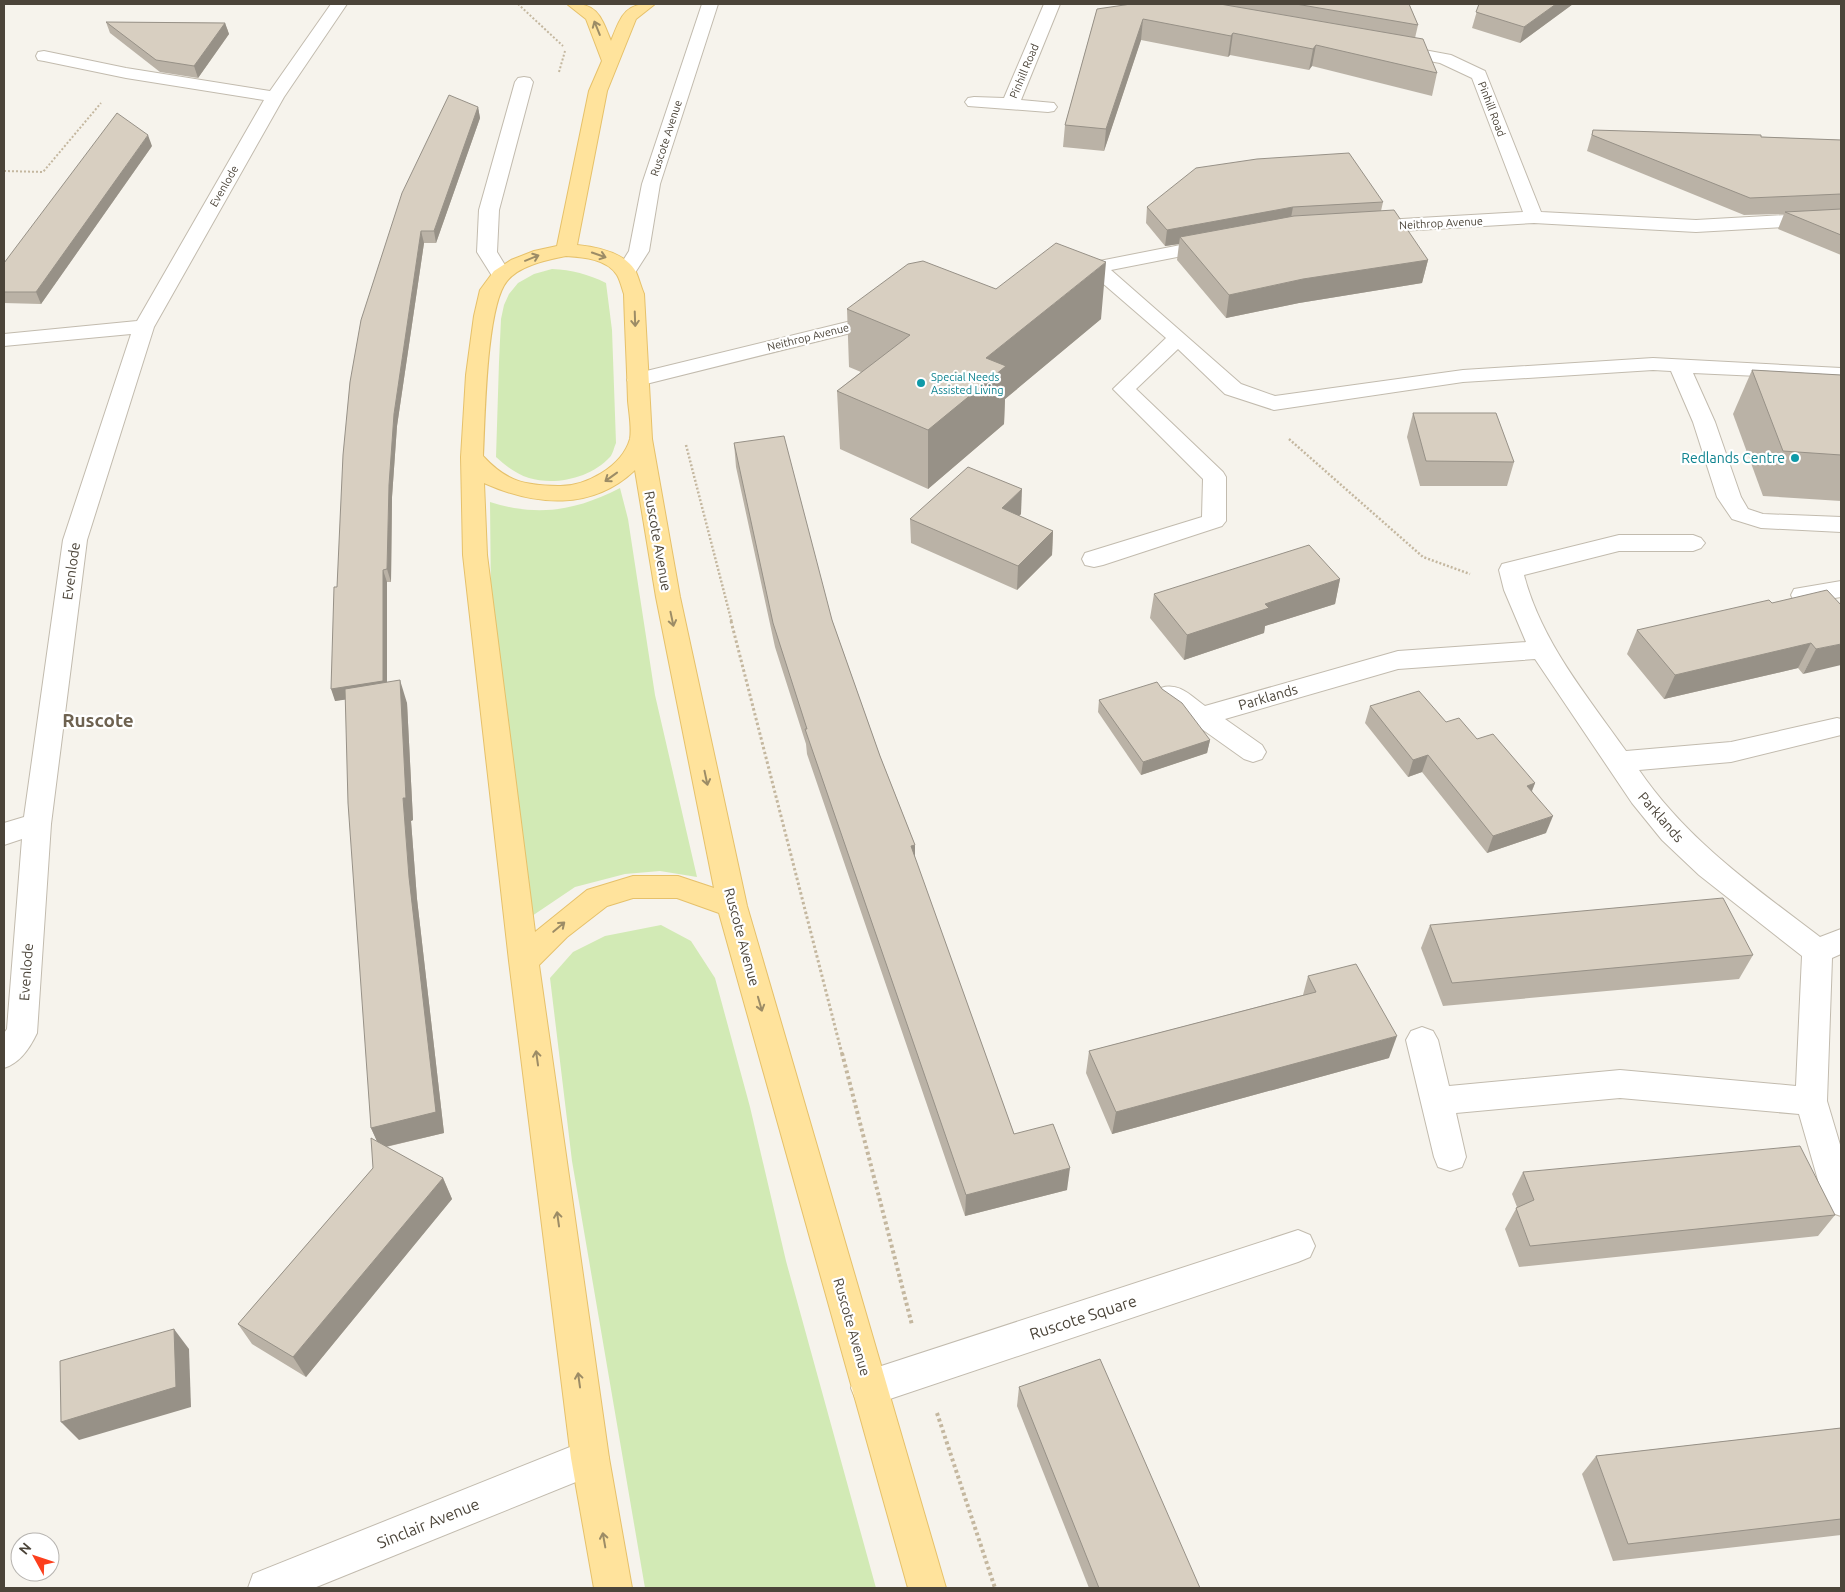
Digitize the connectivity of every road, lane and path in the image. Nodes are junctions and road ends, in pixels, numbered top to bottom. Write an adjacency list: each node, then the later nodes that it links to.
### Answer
1 (339, 4): 14 (street, Evenlode)
2 (518, 4): 12 (path)
3 (575, 4): 4 (main road); 10 (main road, one-way to 3)
4 (638, 4)
5 (647, 4): 10 (main road)
6 (710, 4): 25 (street, Ruscote Avenue)
7 (1052, 4): 16 (street, Pinhill Road)
8 (1377, 46): 19 (street, Pinhill Road)
9 (44, 56): 11 (street)
10 (610, 60): 23 (main road)
11 (126, 73): 14 (street); 18 (path)
12 (558, 74)
13 (524, 82): 26 (street)
14 (274, 97): 29 (street, Evenlode)
15 (974, 102): 16 (street, Pinhill Road)
16 (1010, 104): 17 (street)
17 (1048, 107)
18 (4, 171)
19 (1534, 217): 20 (street, Neithrop Avenue); 21 (street, Neithrop Avenue)
20 (1841, 218)
21 (1349, 228)
22 (1232, 241): 24 (street)
23 (566, 250): 25 (main road, one-way to 25); 26 (main road, one-way to 23)
24 (1096, 266): 27 (street); 30 (street)
25 (626, 272): 35 (main road, Ruscote Avenue, one-way to 35)
26 (501, 275): 38 (main road)
27 (1049, 278)
28 (898, 315): 33 (street, Neithrop Avenue)
29 (144, 327): 31 (street); 51 (street, Evenlode)
30 (1178, 338): 36 (street); 41 (street)
31 (4, 340)
32 (1679, 365): 34 (street); 36 (street); 39 (street)
33 (667, 373): 35 (street, Neithrop Avenue); 63 (path)
34 (1841, 374)
35 (638, 380): 37 (main road, Ruscote Avenue)
36 (1232, 389): 42 (path)
37 (641, 439): 38 (main road, one-way to 38); 53 (main road, Ruscote Avenue, one-way to 53)
38 (472, 457): 55 (main road)
39 (1841, 524)
40 (1693, 543): 42 (street)
41 (1094, 559)
42 (1513, 580): 45 (street, Parklands)
43 (1841, 589): 44 (street)
44 (1802, 595)
45 (1542, 650): 47 (street, Parklands); 50 (street, Parklands)
46 (1170, 694): 47 (street)
47 (1202, 716): 49 (street)
48 (1837, 727): 50 (street)
49 (1253, 752)
50 (1618, 762): 54 (street, Parklands)
51 (37, 824): 52 (street); 57 (street, Evenlode)
52 (4, 834)
53 (732, 906): 55 (main road, one-way to 53); 64 (main road, Ruscote Avenue, one-way to 64)
54 (1829, 946): 59 (street, Parklands)
55 (524, 961): 65 (main road, one-way to 55)
56 (1422, 1040): 58 (street)
57 (4, 1055)
58 (1437, 1101): 59 (street); 60 (street)
59 (1811, 1101): 61 (street, Parklands)
60 (1450, 1157)
61 (1841, 1201)
62 (1298, 1246): 63 (street, Ruscote Square)
63 (924, 1370): 64 (street, Ruscote Square); 69 (path)
64 (869, 1388): 68 (main road, Ruscote Avenue)
65 (590, 1458): 66 (street, Sinclair Avenue); 67 (main road, one-way to 65)
66 (267, 1588)
67 (613, 1588)
68 (927, 1588)
69 (995, 1588)

